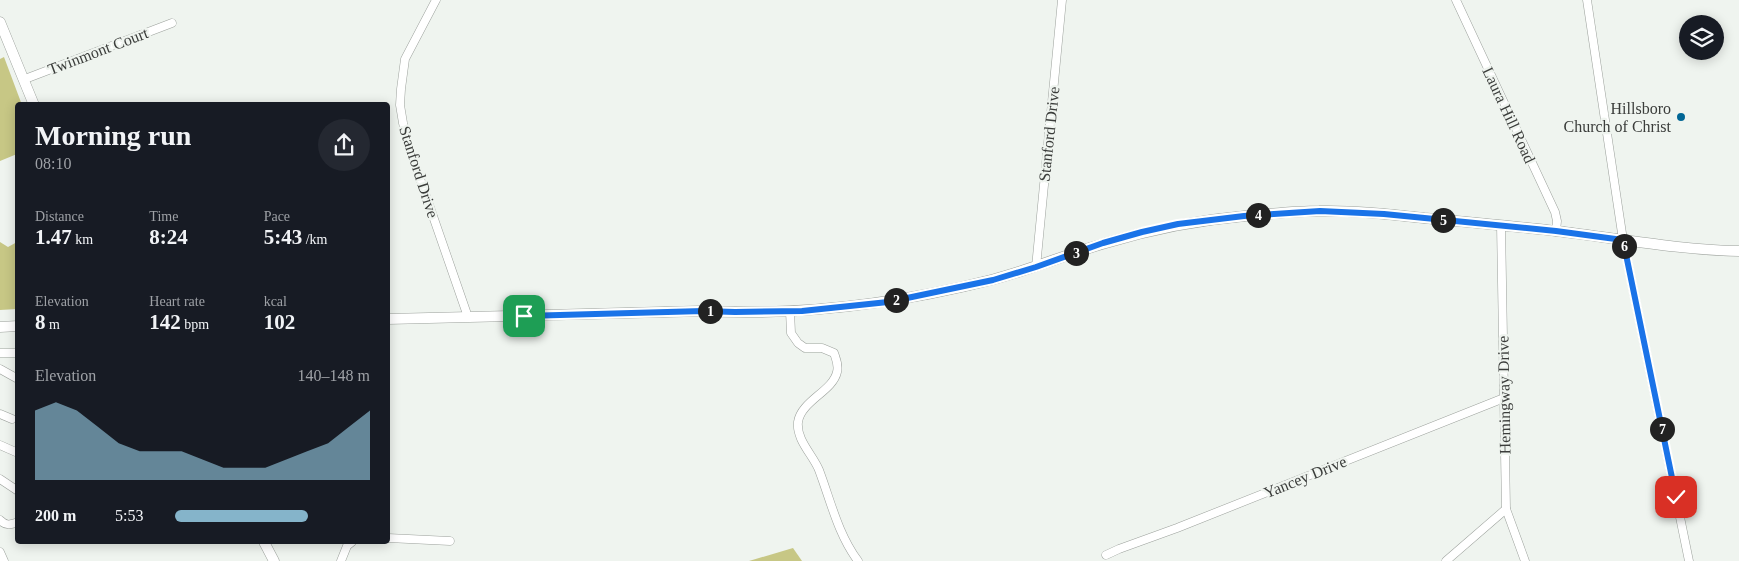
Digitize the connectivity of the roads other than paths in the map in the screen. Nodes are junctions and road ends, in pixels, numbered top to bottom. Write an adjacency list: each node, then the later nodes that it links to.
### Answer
1 (436, 0): 15 (street, Stanford Drive)
2 (1062, 0): 13 (street, Stanford Drive)
3 (1456, 0): 10 (street, Laura Hill Road)
4 (1587, 0): 11 (street)
5 (0, 22): 7 (main road)
6 (172, 23): 7 (street, Twinmont Court)
7 (25, 79): 8 (main road)
8 (33, 102)
9 (1501, 225): 10 (main road); 13 (main road); 23 (street, Hemingway Drive)
10 (1556, 231): 11 (main road)
11 (1623, 240): 12 (main road); 45 (street)
12 (1739, 251)
13 (1036, 267): 14 (main road)
14 (790, 311): 15 (main road); 42 (street)
15 (468, 317): 16 (main road)
16 (390, 320)
17 (15, 326): 18 (main road)
18 (0, 327)
19 (0, 353): 20 (street)
20 (15, 353)
21 (0, 369): 22 (street)
22 (15, 377)
23 (1504, 398): 30 (street, Hemingway Drive); 38 (street, Yancey Drive)
24 (0, 414): 25 (street)
25 (12, 419)
26 (0, 445): 27 (street)
27 (15, 452)
28 (0, 479): 29 (street)
29 (15, 489)
30 (1506, 509): 43 (street); 44 (street, Hemingway Drive)
31 (0, 520): 32 (street)
32 (15, 523)
33 (390, 538): 34 (street)
34 (450, 541)
35 (265, 544): 40 (main road)
36 (350, 544): 41 (street)
37 (0, 552): 39 (street)
38 (1106, 555)
39 (4, 561)
40 (274, 561)
41 (341, 561)
42 (858, 561)
43 (1446, 561)
44 (1525, 561)
45 (1689, 561)

